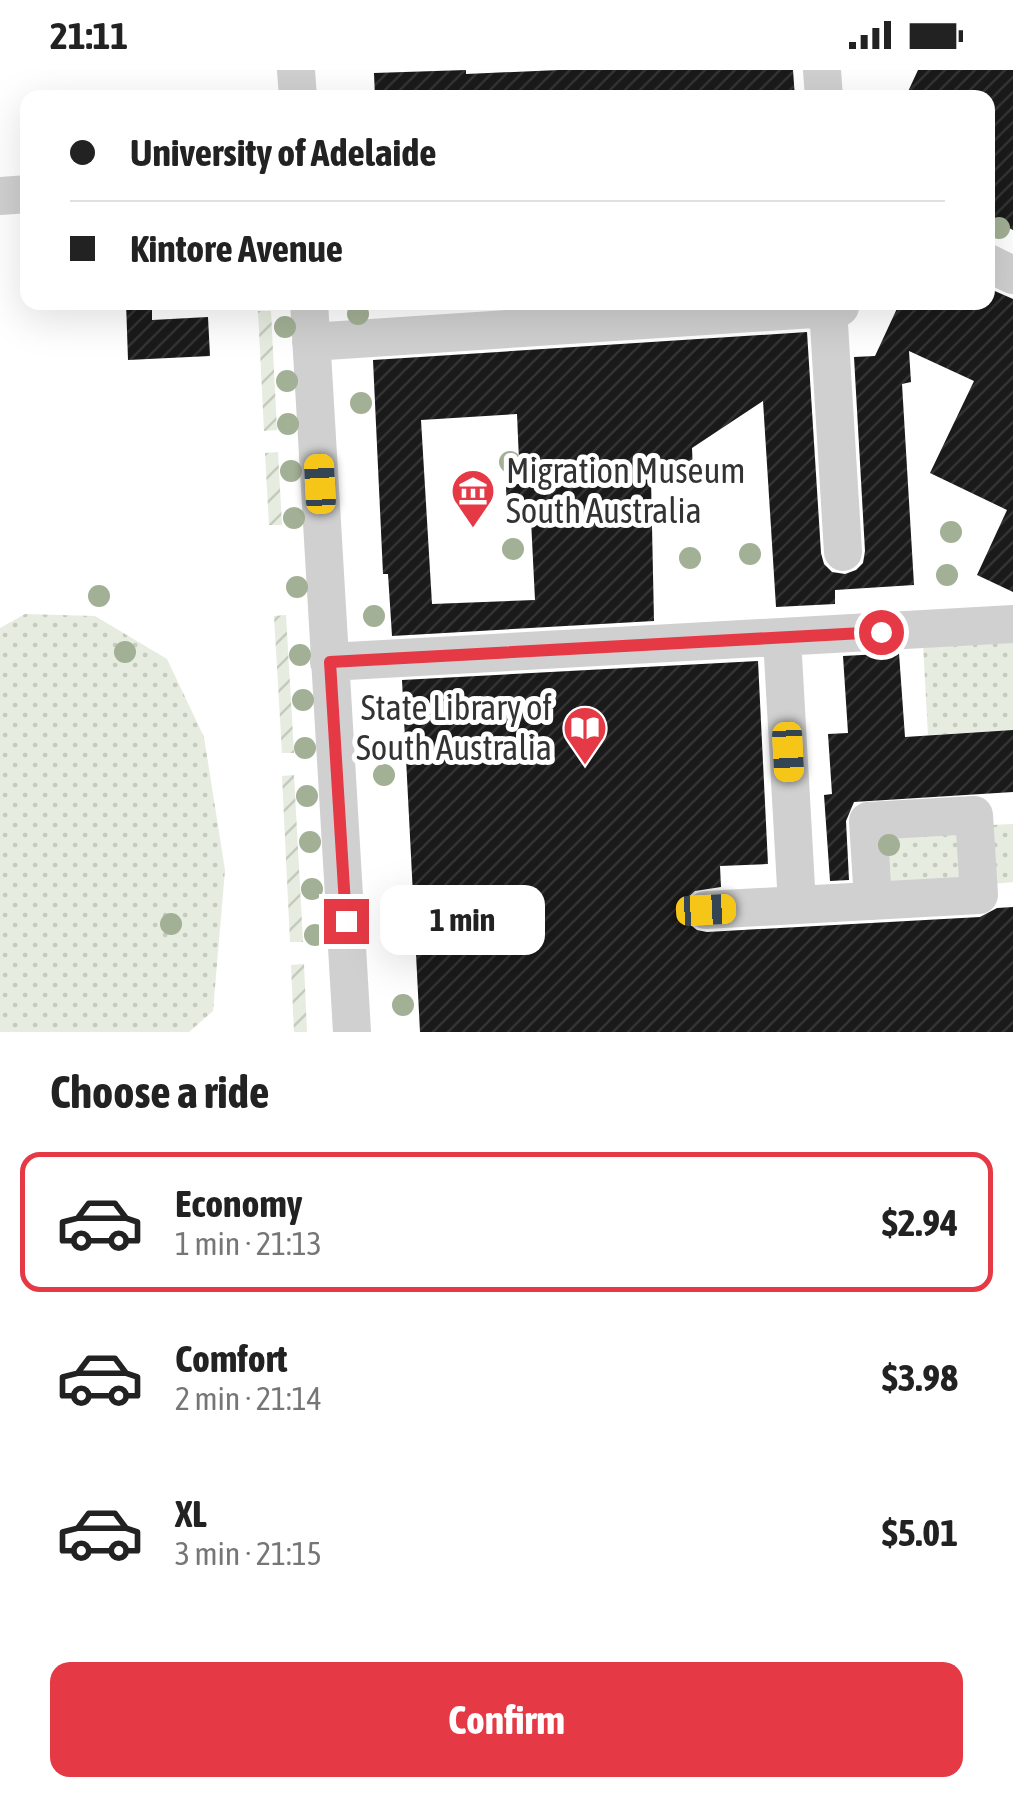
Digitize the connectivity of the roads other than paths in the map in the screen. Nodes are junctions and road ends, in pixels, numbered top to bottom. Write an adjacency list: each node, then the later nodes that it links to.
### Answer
1 (309, 310): 4 (street)
2 (768, 310): 4 (street)
3 (839, 310): 5 (street)
4 (311, 342): 8 (street)
5 (843, 552)
6 (1013, 624): 7 (street)
7 (782, 638): 8 (street); 10 (street)
8 (330, 662): 12 (street)
9 (873, 901): 10 (street)
10 (797, 905): 11 (street)
11 (706, 910)
12 (352, 1032)

